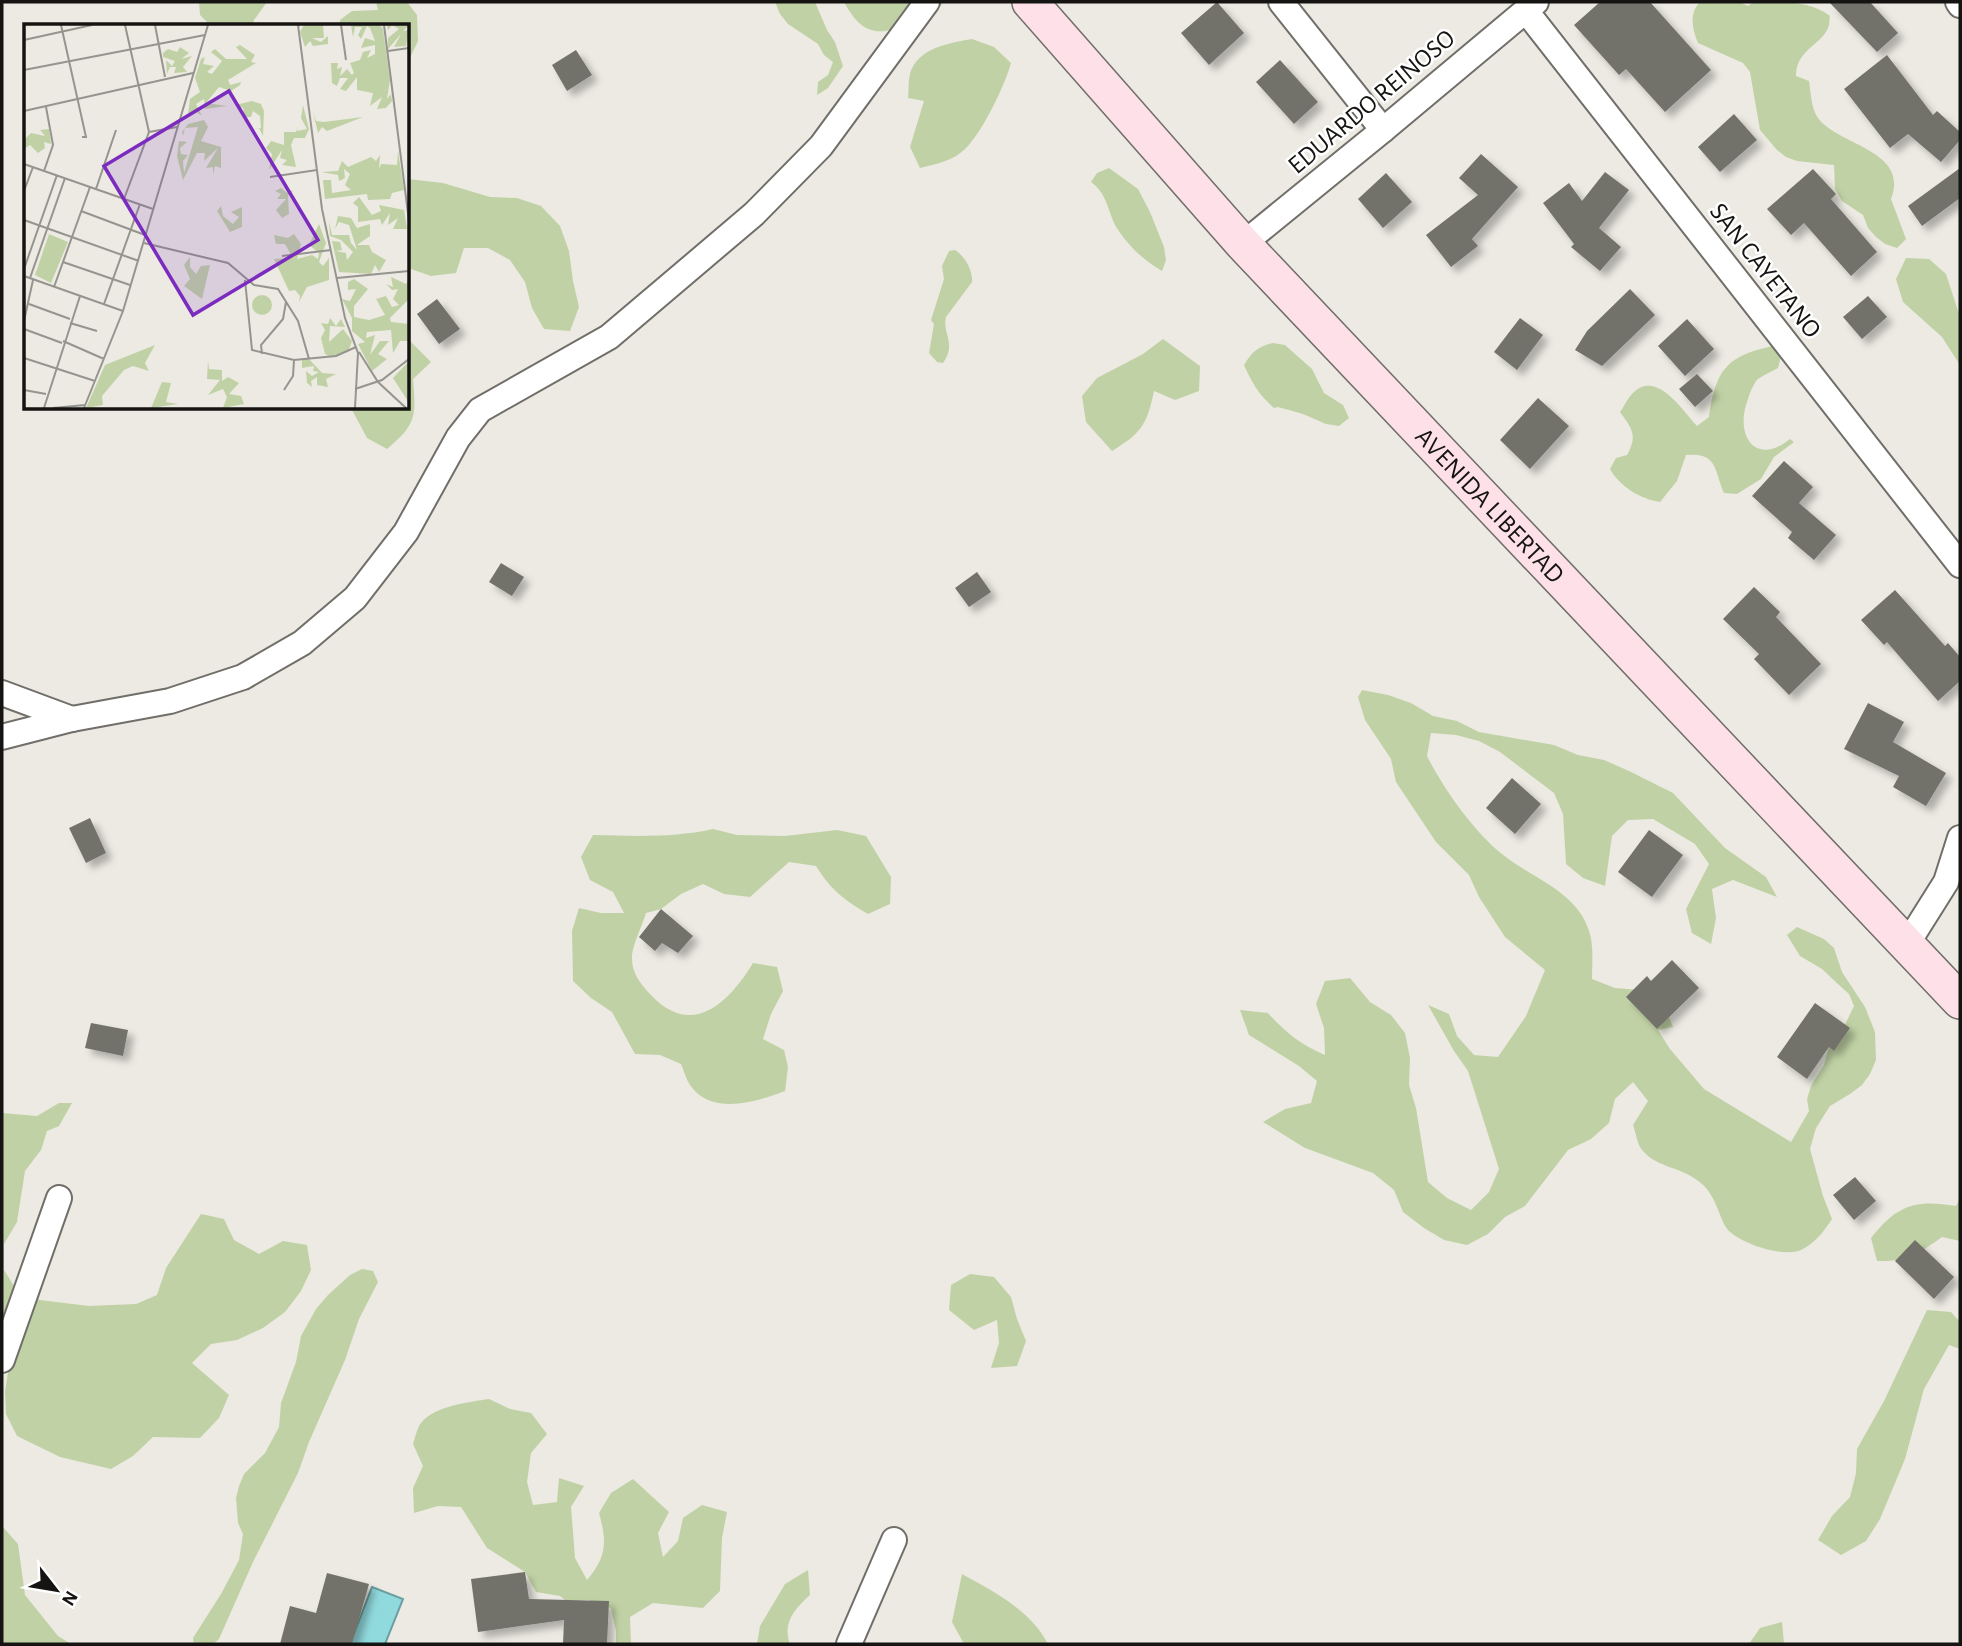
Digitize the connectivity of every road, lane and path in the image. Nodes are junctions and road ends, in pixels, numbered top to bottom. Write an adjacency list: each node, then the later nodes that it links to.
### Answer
1 (927, 2): 9 (street)
2 (1281, 2): 5 (street)
3 (1034, 3): 6 (main road, AVENIDA LIBERTAD)
4 (1531, 6): 5 (street, EDUARDO REINOSO); 7 (street, SAN CAYETANO)
5 (1383, 131): 6 (street, EDUARDO REINOSO)
6 (1242, 244): 12 (main road, AVENIDA LIBERTAD)
7 (1960, 565)
8 (2, 693): 9 (street)
9 (72, 719): 10 (street)
10 (2, 737)
11 (1960, 838): 12 (street)
12 (1908, 944): 13 (main road, AVENIDA LIBERTAD)
13 (1960, 1001)
14 (59, 1198): 15 (street)
15 (2, 1360)
16 (894, 1540): 17 (street)
17 (849, 1644)

